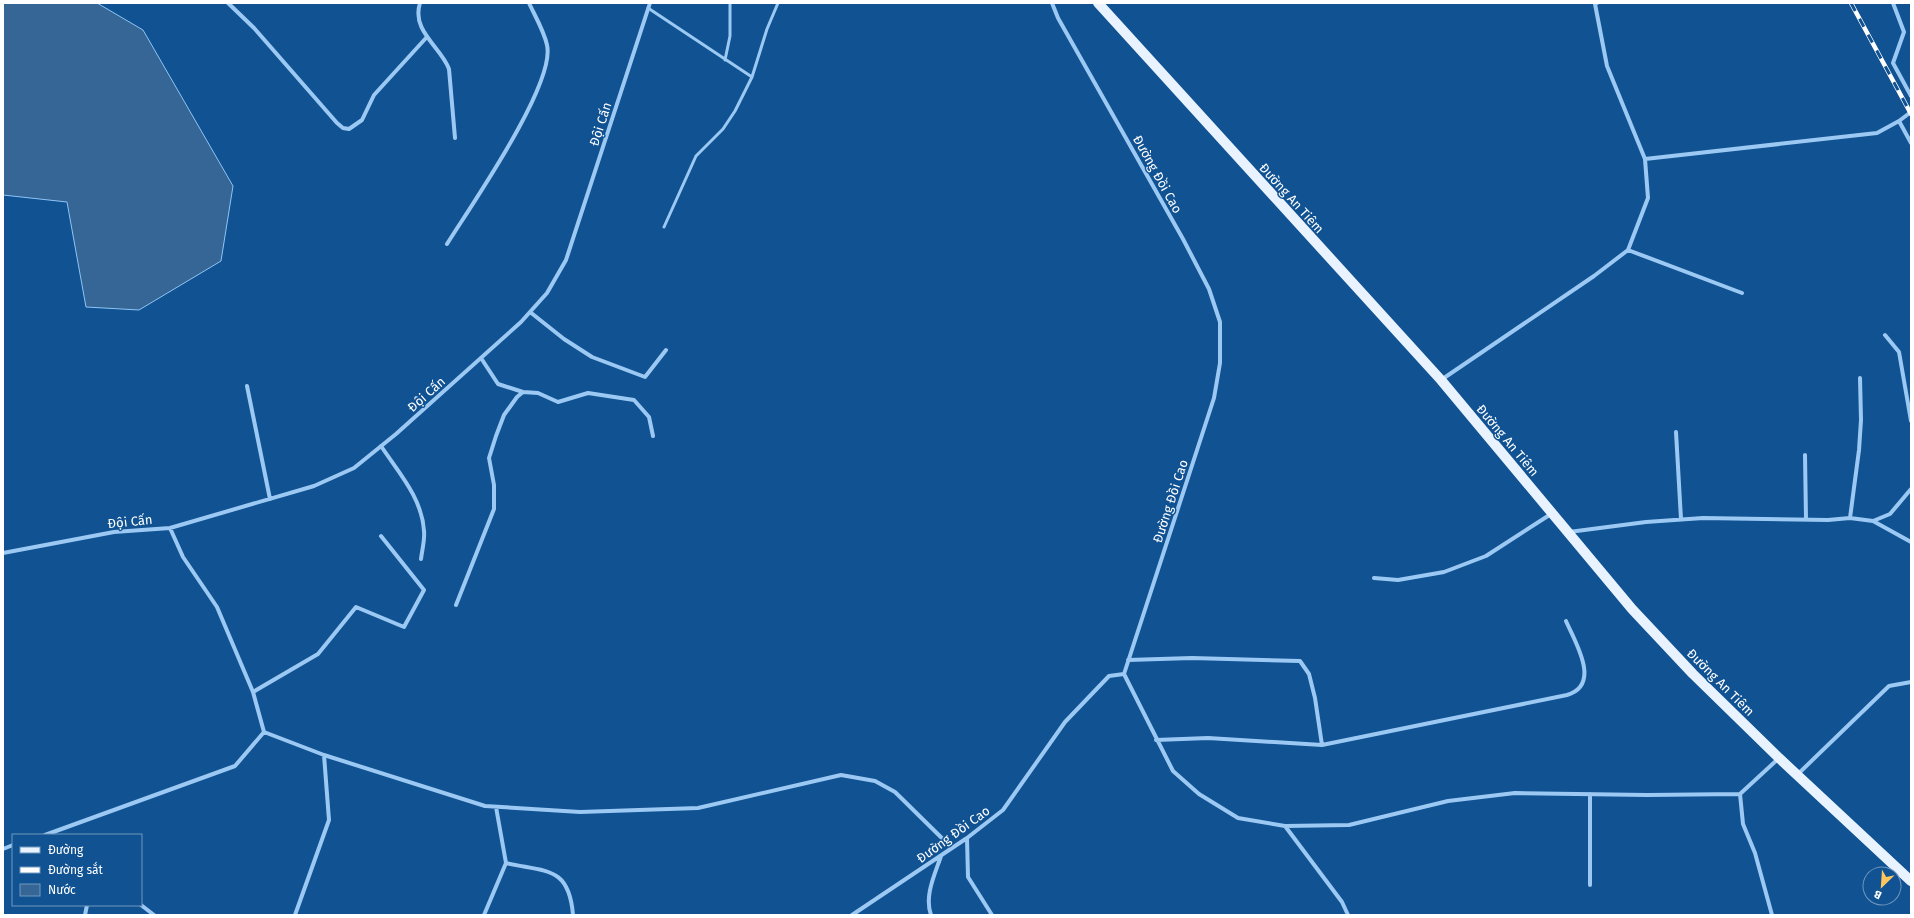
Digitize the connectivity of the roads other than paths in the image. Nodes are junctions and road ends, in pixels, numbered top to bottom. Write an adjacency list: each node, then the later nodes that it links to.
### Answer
1 (228, 3): 12 (street)
2 (420, 3): 12 (street)
3 (529, 3): 22 (street)
4 (650, 3): 11 (street, Đội Cấn)
5 (730, 3): 13 (lane)
6 (778, 3): 14 (lane)
7 (1052, 3): 54 (street, Đường Đồi Cao)
8 (1098, 3): 30 (main road, Đường An Tiêm)
9 (1597, 3): 20 (street)
10 (1893, 3): 15 (street)
11 (648, 8): 13 (lane); 25 (street, Đội Cấn)
12 (426, 38): 18 (street)
13 (725, 60): 14 (lane)
14 (752, 77): 21 (lane)
15 (1911, 96)
16 (1911, 112): 17 (street)
17 (1899, 121): 19 (street); 20 (street)
18 (455, 138)
19 (1911, 143)
20 (1645, 159): 23 (street)
21 (664, 227)
22 (447, 244)
23 (1628, 250): 24 (street); 30 (street)
24 (1742, 293)
25 (530, 312): 27 (street); 28 (street, Đội Cấn)
26 (1885, 335): 33 (street)
27 (666, 350)
28 (481, 358): 32 (street); 36 (street, Đội Cấn)
29 (1860, 378): 41 (street)
30 (1440, 380): 40 (main road, Đường An Tiêm)
31 (247, 386): 39 (street)
32 (523, 392): 35 (street); 52 (street)
33 (1911, 421)
34 (1676, 432): 42 (street)
35 (653, 436)
36 (381, 446): 39 (street, Đội Cấn); 50 (street)
37 (1804, 455): 43 (street)
38 (1911, 489): 44 (street)
39 (270, 499): 45 (street, Đội Cấn)
40 (1553, 513): 46 (main road, Đường An Tiêm); 51 (street)
41 (1850, 518): 43 (street); 44 (street)
42 (1681, 519): 43 (street); 46 (street)
43 (1806, 519)
44 (1873, 521): 48 (street)
45 (170, 528): 49 (street, Đội Cấn); 57 (street)
46 (1569, 532): 62 (main road, Đường An Tiêm)
47 (381, 536): 57 (street)
48 (1911, 542)
49 (3, 553)
50 (421, 559)
51 (1374, 578)
52 (456, 605)
53 (1566, 621): 60 (street)
54 (1128, 660): 55 (street, Đường Đồi Cao); 60 (street)
55 (1124, 674): 59 (street); 69 (street, Đường Đồi Cao)
56 (1911, 682): 63 (street)
57 (253, 692): 58 (street)
58 (264, 732): 61 (street); 68 (street)
59 (1156, 740): 60 (street); 67 (street)
60 (1322, 745)
61 (324, 755): 66 (street); 77 (street)
62 (1779, 758): 63 (main road, Đường An Tiêm); 65 (street)
63 (1797, 775): 73 (main road, Đường An Tiêm)
64 (1590, 794): 65 (street); 67 (street); 74 (street)
65 (1740, 794): 84 (street)
66 (496, 806): 70 (street); 72 (street)
67 (1285, 826): 83 (street)
68 (51, 834)
69 (968, 838): 70 (street, Đường Đồi Cao); 82 (street)
70 (952, 848): 71 (street, Đường Đồi Cao)
71 (941, 855): 80 (street, Đường Đồi Cao); 81 (street)
72 (506, 862): 78 (street); 79 (street)
73 (1911, 881)
74 (1590, 885)
75 (142, 906): 76 (street)
76 (154, 915)
77 (295, 915)
78 (484, 915)
79 (573, 915)
80 (852, 915)
81 (932, 915)
82 (992, 915)
83 (1348, 915)
84 (1772, 915)

